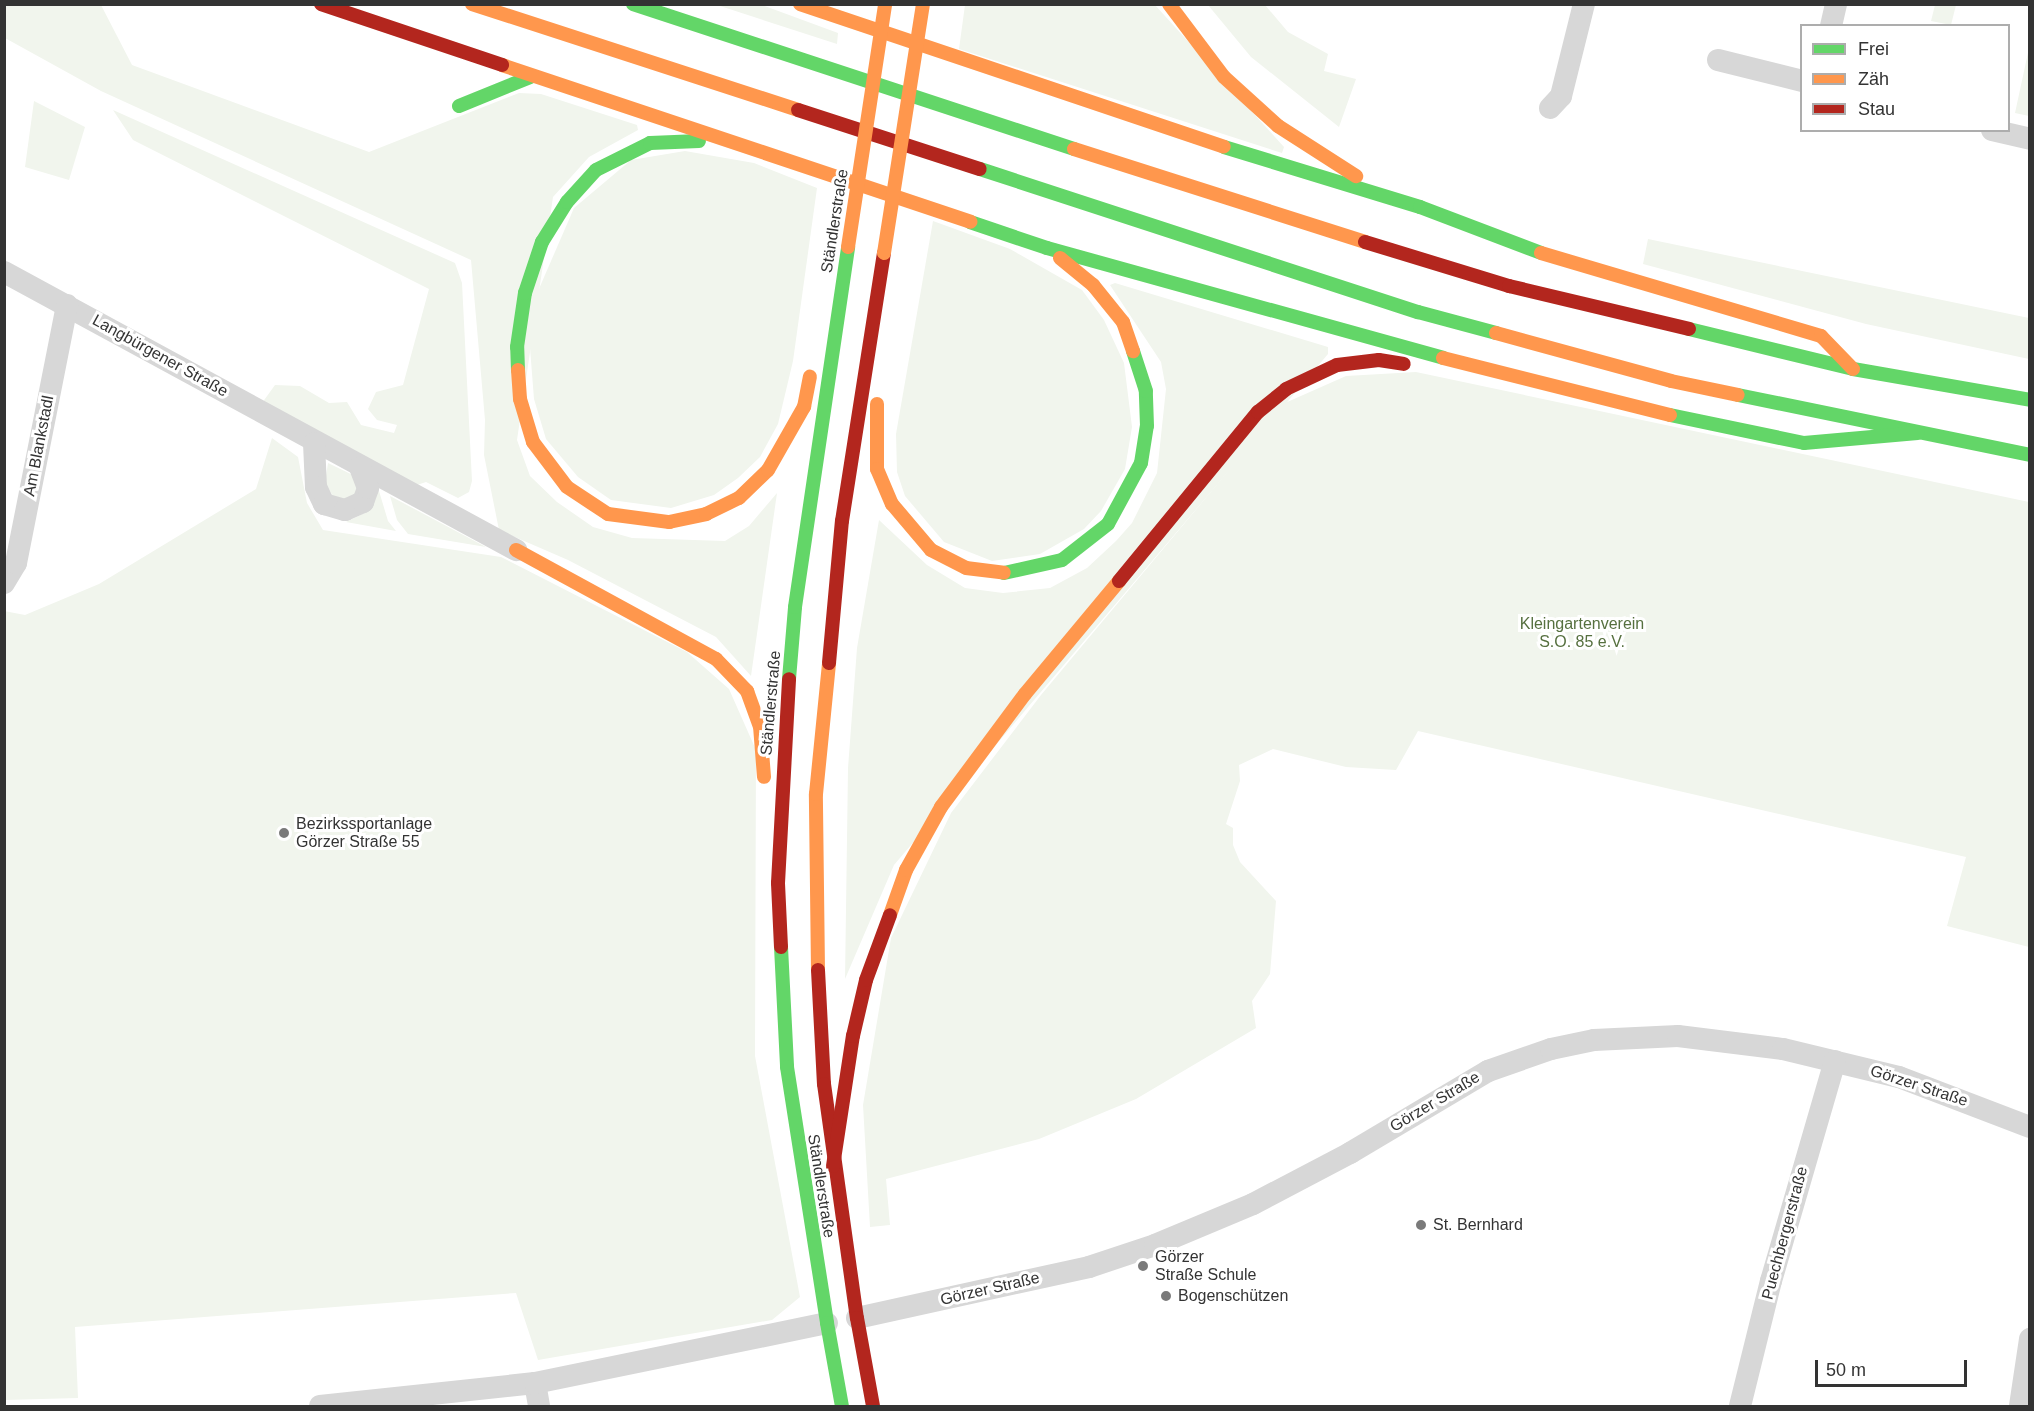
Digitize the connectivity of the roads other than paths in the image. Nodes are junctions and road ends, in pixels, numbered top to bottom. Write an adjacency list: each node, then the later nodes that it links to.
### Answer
1 (321, 4): 12 (main road)
2 (472, 4): 30 (main road)
3 (633, 4): 27 (main road)
4 (800, 4): 19 (main road)
5 (885, 4): 21 (main road, Ständlerstraße, bridge)
6 (923, 4): 24 (main road, Ständlerstraße, bridge)
7 (1169, 4): 19 (main road)
8 (1584, 4): 15 (street)
9 (1836, 4): 10 (street)
10 (1831, 24)
11 (1718, 60): 13 (street)
12 (530, 77): 14 (main road); 18 (main road)
13 (1800, 80)
14 (459, 106)
15 (1550, 108)
16 (2000, 132): 17 (street)
17 (2030, 139)
18 (730, 144): 20 (main road); 26 (main road)
19 (1420, 207): 27 (main road)
20 (1047, 248): 24 (main road); 28 (main road)
21 (844, 271): 25 (main road); 38 (main road, Ständlerstraße)
22 (4, 272): 23 (street, Langbürgener Straße)
23 (67, 305): 31 (street, Langbürgener Straße); 35 (street, Am Blankstadl)
24 (874, 318): 41 (main road, Ständlerstraße)
25 (821, 325)
26 (813, 360)
27 (1853, 369): 29 (main road)
28 (1538, 383): 30 (main road); 41 (main road)
29 (2030, 400)
30 (1918, 433): 32 (main road)
31 (314, 443): 33 (street, Langbürgener Straße); 33 (street)
32 (2030, 454)
33 (360, 467): 34 (street, Langbürgener Straße)
34 (516, 550): 36 (main road)
35 (5, 583)
36 (765, 791)
37 (765, 845): 38 (main road)
38 (778, 883): 43 (main road, Ständlerstraße)
39 (1835, 1061): 40 (street, Görzer Straße); 42 (street, Görzer Straße); 50 (street, Puechbergerstraße)
40 (2030, 1127)
41 (833, 1166): 42 (main road, Ständlerstraße)
42 (857, 1318): 49 (main road, Ständlerstraße)
43 (827, 1323): 45 (street); 48 (main road, Ständlerstraße)
44 (2030, 1339): 51 (street)
45 (535, 1383): 46 (street); 47 (street)
46 (330, 1406)
47 (540, 1407)
48 (842, 1407)
49 (873, 1407)
50 (1740, 1407)
51 (2020, 1407)

